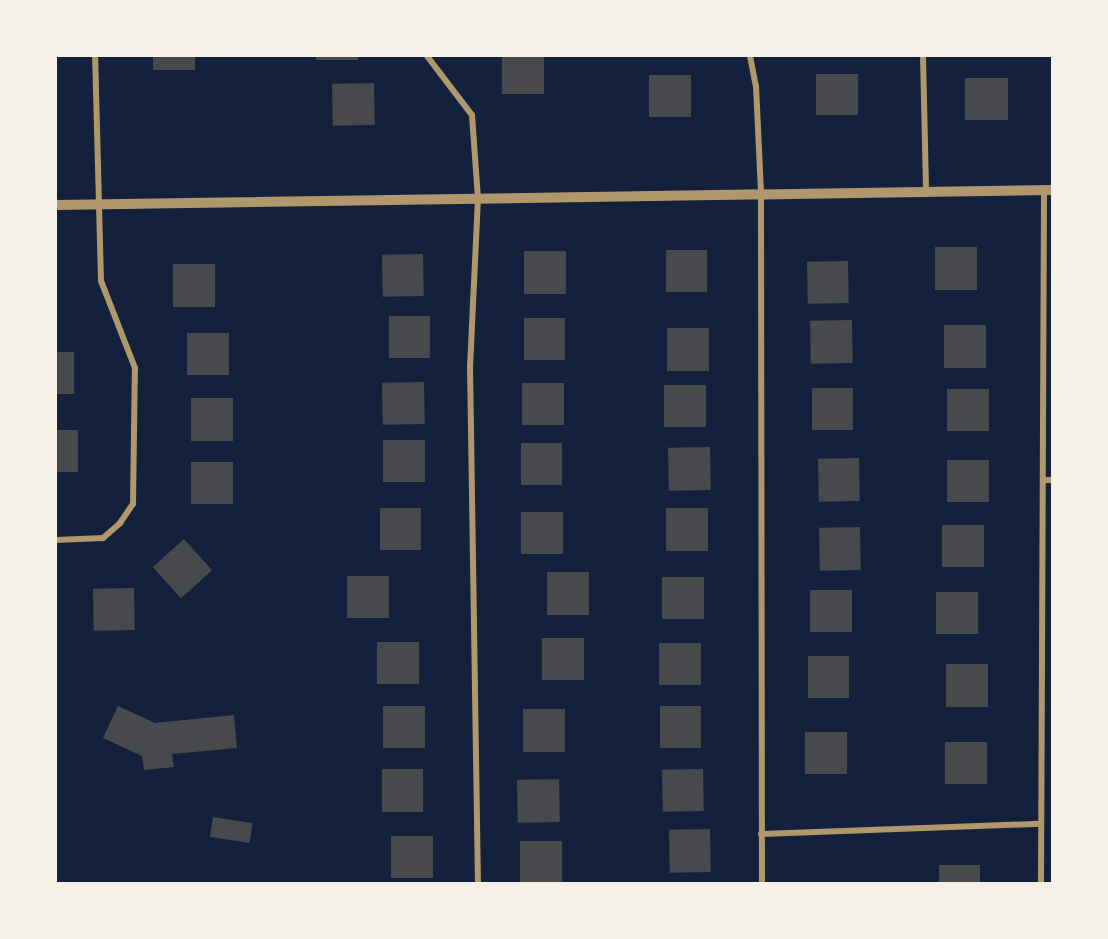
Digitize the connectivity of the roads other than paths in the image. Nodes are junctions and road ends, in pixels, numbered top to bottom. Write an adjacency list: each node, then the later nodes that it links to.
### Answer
1 (95, 56): 9 (street)
2 (427, 56): 8 (street)
3 (750, 56): 6 (street)
4 (923, 56): 7 (street)
5 (1048, 190): 7 (street); 11 (street)
6 (761, 193): 7 (street); 8 (street); 15 (street)
7 (926, 194)
8 (478, 198): 9 (street); 16 (street)
9 (96, 204): 10 (street); 13 (street)
10 (56, 205)
11 (1043, 480): 12 (street); 14 (street)
12 (1053, 480)
13 (56, 540)
14 (1040, 825): 15 (street); 18 (street)
15 (761, 834): 17 (street)
16 (477, 884)
17 (762, 884)
18 (1041, 884)

